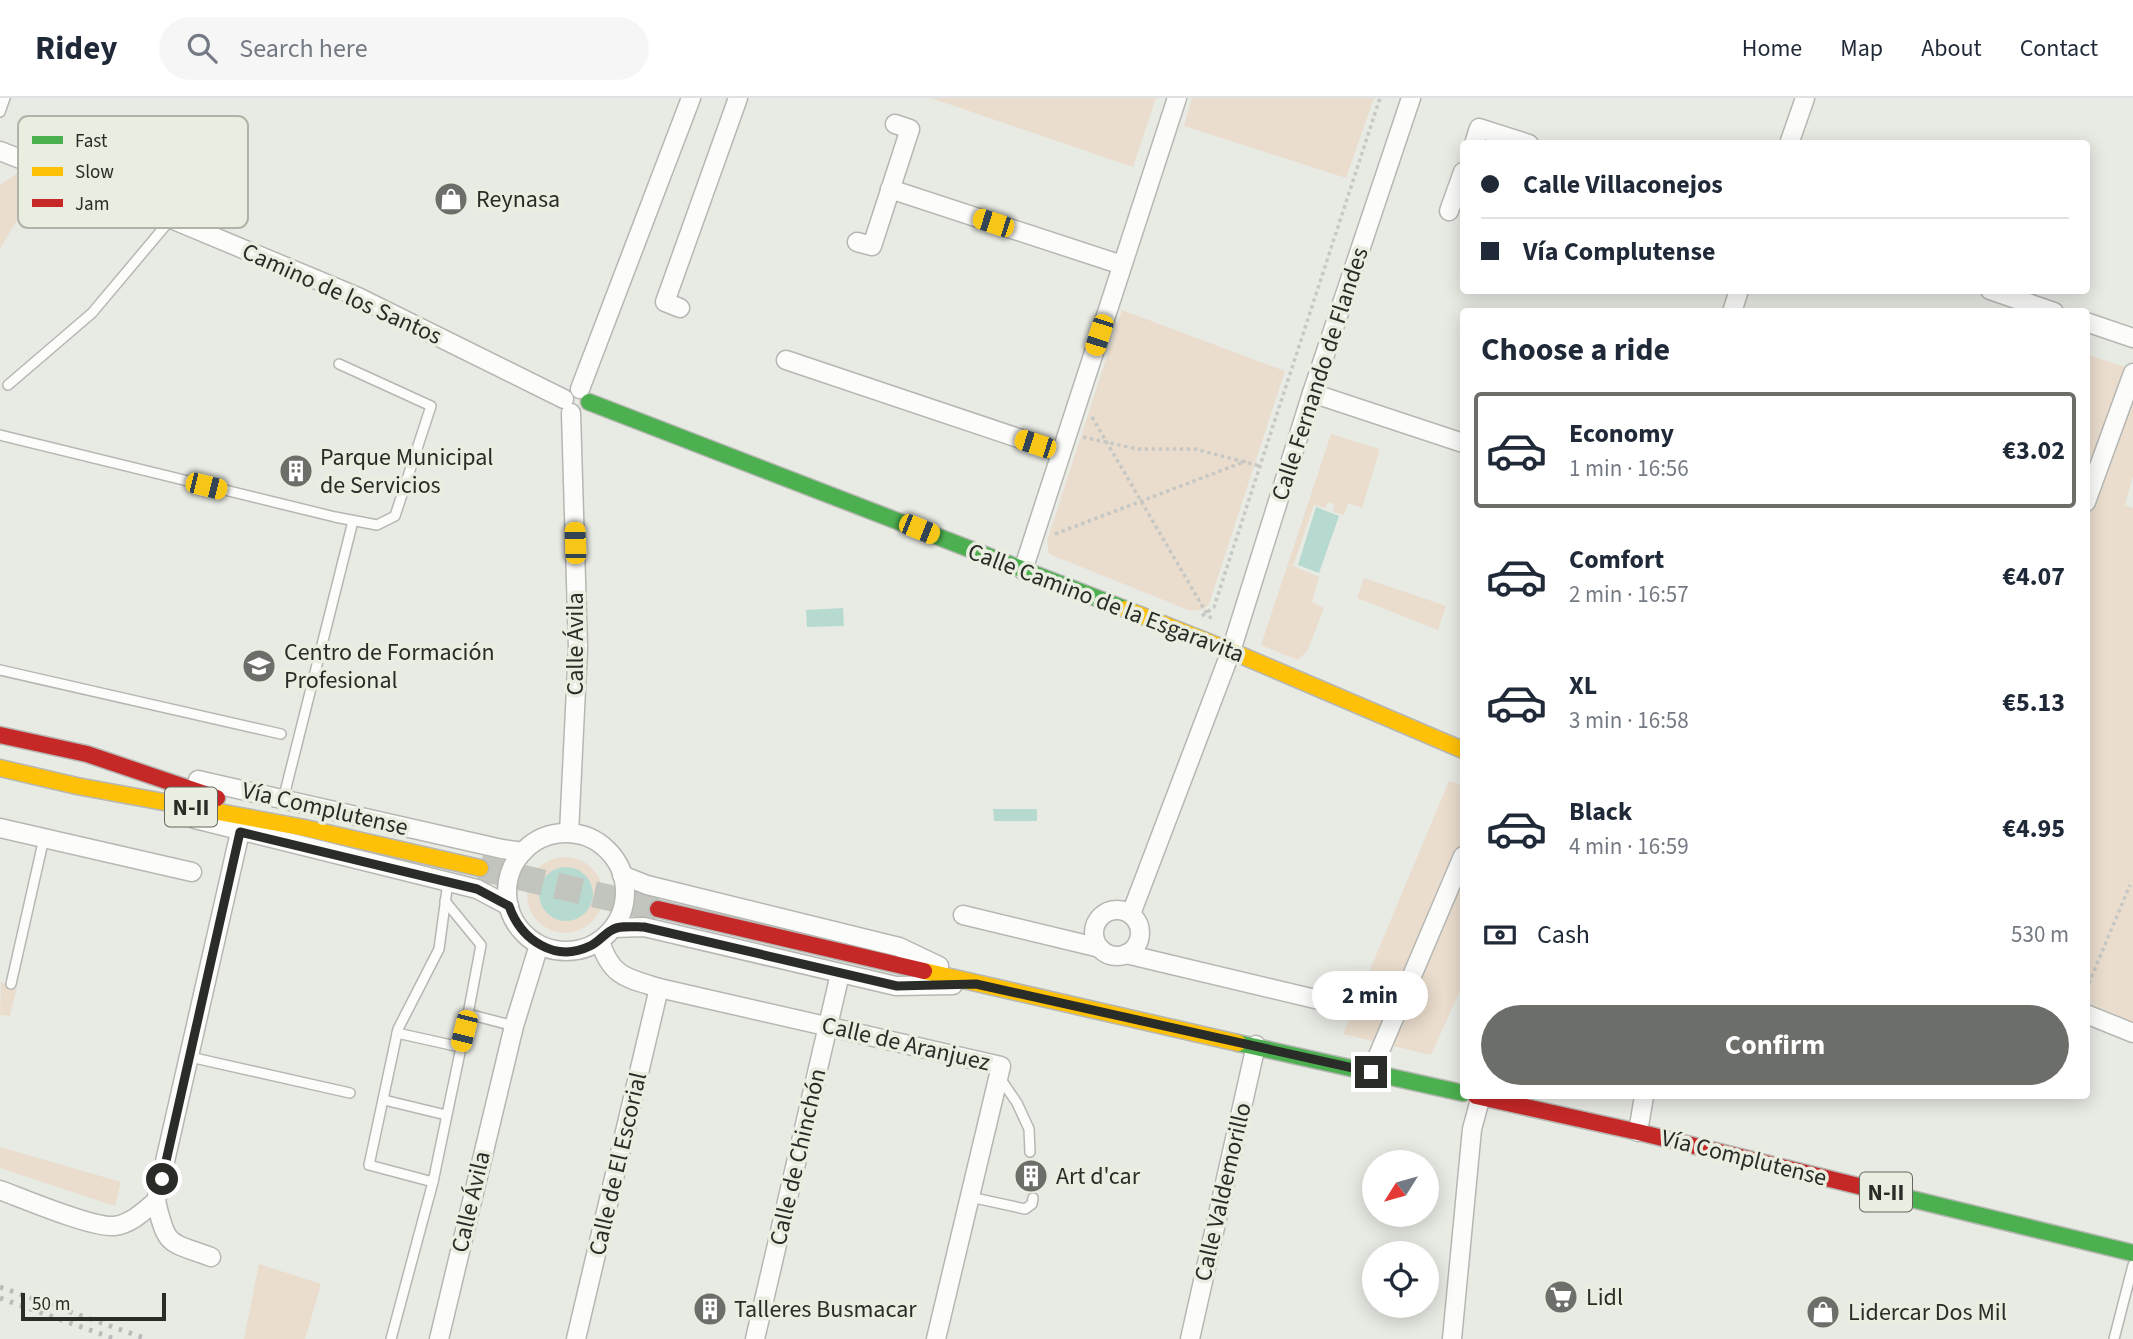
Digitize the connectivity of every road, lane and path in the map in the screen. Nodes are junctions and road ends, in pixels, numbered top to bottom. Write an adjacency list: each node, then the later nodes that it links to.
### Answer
1 (5, 98): 8 (lane)
2 (691, 98): 32 (street)
3 (738, 98): 23 (street)
4 (1177, 98): 21 (street)
5 (1380, 98): 41 (path)
6 (1411, 98): 31 (street, Calle Fernando de Flandes)
7 (1805, 98): 12 (street)
8 (0, 112)
9 (895, 124): 16 (street)
10 (1475, 140): 11 (street)
11 (1517, 140)
12 (1790, 140)
13 (0, 151): 14 (street, Camino de los Santos)
14 (18, 158)
15 (1460, 180): 17 (street)
16 (890, 189): 20 (street); 21 (street)
17 (1449, 211)
18 (163, 228): 30 (lane)
19 (193, 228): 33 (street, Camino de los Santos)
20 (857, 242)
21 (1122, 265): 39 (street)
22 (2002, 294): 24 (street)
23 (680, 307)
24 (2042, 308)
25 (2090, 323): 26 (street)
26 (2133, 338)
27 (786, 360): 39 (street)
28 (339, 364): 44 (lane)
29 (2133, 373): 42 (street)
30 (8, 385)
31 (1312, 393): 37 (street); 49 (street, Calle Fernando de Flandes)
32 (585, 396): 33 (street); 46 (main road, Calle Camino de la Esgaravita)
33 (568, 406): 62 (street, Calle Ávila)
34 (1089, 412): 38 (path)
35 (0, 435): 44 (lane)
36 (1079, 435): 38 (path)
37 (1460, 442)
38 (1105, 443): 40 (path); 43 (path)
39 (1060, 452): 46 (street)
40 (1246, 461): 41 (path); 43 (path)
41 (1260, 466): 47 (path)
42 (2090, 491)
43 (1140, 502): 45 (path); 47 (path)
44 (353, 521): 58 (lane)
45 (1049, 536)
46 (1023, 570): 50 (main road, Calle Camino de la Esgaravita)
47 (1207, 614): 48 (path); 49 (path)
48 (1199, 617)
49 (1237, 631): 50 (street, Calle Fernando de Flandes)
50 (1231, 651): 54 (main road, Calle Camino de la Esgaravita); 76 (street, Calle Fernando de Flandes)
51 (0, 670): 52 (lane)
52 (281, 734)
53 (0, 735): 55 (main road, Vía Complutense / N-II)
54 (1460, 749)
55 (87, 754): 58 (street, Vía Complutense / N-II); 60 (main road, Vía Complutense / N-II)
56 (0, 768): 57 (main road, Vía Complutense / N-II)
57 (77, 786): 60 (main road, Vía Complutense / N-II); 61 (street, Vía Complutense / N-II)
58 (283, 800): 64 (street, Vía Complutense / N-II)
59 (0, 828): 63 (street)
60 (305, 828): 66 (main road, Vía Complutense / N-II)
61 (240, 832): 69 (street, Vía Complutense / N-II); 97 (street)
62 (569, 834): 64 (street); 68 (street)
63 (44, 838): 67 (street); 85 (lane)
64 (523, 852): 74 (street)
65 (1460, 863): 98 (street)
66 (480, 868)
67 (192, 872)
68 (622, 875): 78 (street); 86 (street)
69 (448, 882): 73 (lane); 74 (street, Vía Complutense / N-II)
70 (2130, 885): 71 (path)
71 (2128, 890): 72 (path); 84 (path)
72 (2133, 892)
73 (445, 901): 89 (lane); 93 (lane)
74 (509, 906): 80 (street, N-II)
75 (658, 909): 86 (main road)
76 (1131, 914): 81 (street); 82 (street)
77 (963, 915): 81 (street)
78 (613, 928): 79 (street); 83 (street)
79 (600, 941): 80 (street); 87 (street, Calle de Aranjuez)
80 (539, 945): 91 (street, Calle Ávila)
81 (1100, 948): 82 (street)
82 (1126, 954): 88 (street)
83 (840, 974): 86 (street); 92 (street, Calle de Chinchón)
84 (2090, 980)
85 (10, 984)
86 (976, 984): 95 (main road)
87 (659, 988): 92 (street, Calle de Aranjuez); 119 (street, Calle de El Escorial)
88 (1332, 1003)
89 (468, 1014): 91 (lane); 96 (lane)
90 (2090, 1016): 94 (street)
91 (514, 1026): 118 (street, Calle Ávila)
92 (828, 1026): 99 (street, Calle de Aranjuez); 120 (street, Calle de Chinchón)
93 (397, 1033): 96 (lane); 105 (lane)
94 (2133, 1033)
95 (1256, 1045): 98 (main road); 122 (street, Calle Valdemorillo)
96 (460, 1047): 106 (lane)
97 (190, 1057): 101 (lane); 113 (street)
98 (1371, 1072): 100 (main road)
99 (999, 1077): 108 (lane); 111 (street, Calle de Aranjuez)
100 (1460, 1092)
101 (350, 1093)
102 (1478, 1099): 123 (street)
103 (1492, 1099): 107 (main road, Vía Complutense / N-II)
104 (1644, 1099): 107 (street)
105 (384, 1101): 106 (lane); 109 (lane)
106 (446, 1115): 109 (lane)
107 (1639, 1132): 114 (main road, Vía Complutense / N-II)
108 (1030, 1152)
109 (433, 1182): 117 (lane)
110 (0, 1190): 113 (street)
111 (970, 1197): 112 (lane); 121 (street, Calle de Aranjuez)
112 (1032, 1198)
113 (156, 1201): 115 (street)
114 (2133, 1253)
115 (211, 1257)
116 (2133, 1265): 124 (lane)
117 (391, 1339)
118 (439, 1339)
119 (576, 1339)
120 (755, 1339)
121 (936, 1339)
122 (1189, 1339)
123 (1452, 1339)
124 (2114, 1339)

